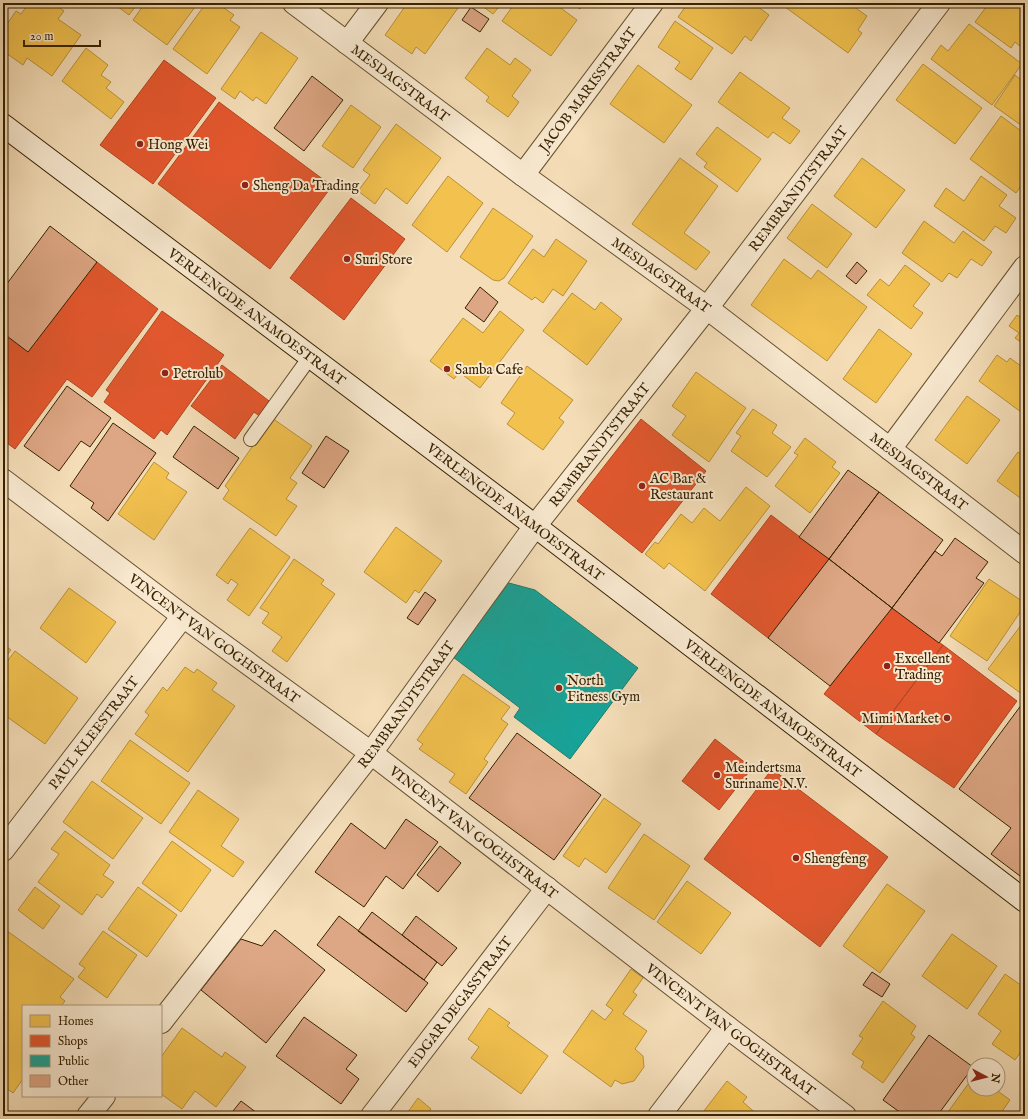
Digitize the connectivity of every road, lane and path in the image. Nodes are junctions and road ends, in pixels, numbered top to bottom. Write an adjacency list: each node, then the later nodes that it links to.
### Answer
1 (294, 3): 5 (street, MESDAGSTRAAT)
2 (377, 3): 5 (street)
3 (652, 3): 7 (street, JACOB MARISSTRAAT)
4 (940, 3): 9 (street, REMBRANDTSTRAAT)
5 (347, 43): 7 (street, MESDAGSTRAAT)
6 (3, 125): 10 (street, VERLENGDE ANAMOESTRAAT)
7 (523, 175): 9 (street, MESDAGSTRAAT)
8 (1025, 267): 12 (street)
9 (707, 308): 12 (street, MESDAGSTRAAT); 14 (street, REMBRANDTSTRAAT)
10 (310, 357): 11 (lane); 14 (street, VERLENGDE ANAMOESTRAAT)
11 (251, 439)
12 (890, 449): 15 (street, MESDAGSTRAAT)
13 (5, 485): 16 (street, VINCENT VAN GOGHSTRAAT)
14 (535, 526): 17 (street, REMBRANDTSTRAAT); 20 (street, VERLENGDE ANAMOESTRAAT)
15 (1025, 553)
16 (183, 616): 17 (street, VINCENT VAN GOGHSTRAAT); 18 (street, PAUL KLEESTRAAT)
17 (371, 753): 19 (street, VINCENT VAN GOGHSTRAAT); 21 (street, REMBRANDTSTRAAT)
18 (3, 850)
19 (547, 888): 22 (street, VINCENT VAN GOGHSTRAAT); 25 (street, EDGAR DEGASSTRAAT)
20 (1025, 901)
21 (162, 1021)
22 (727, 1027): 26 (street); 27 (street, VINCENT VAN GOGHSTRAAT)
23 (103, 1097): 24 (street)
24 (88, 1116)
25 (372, 1116)
26 (659, 1116)
27 (845, 1116)

